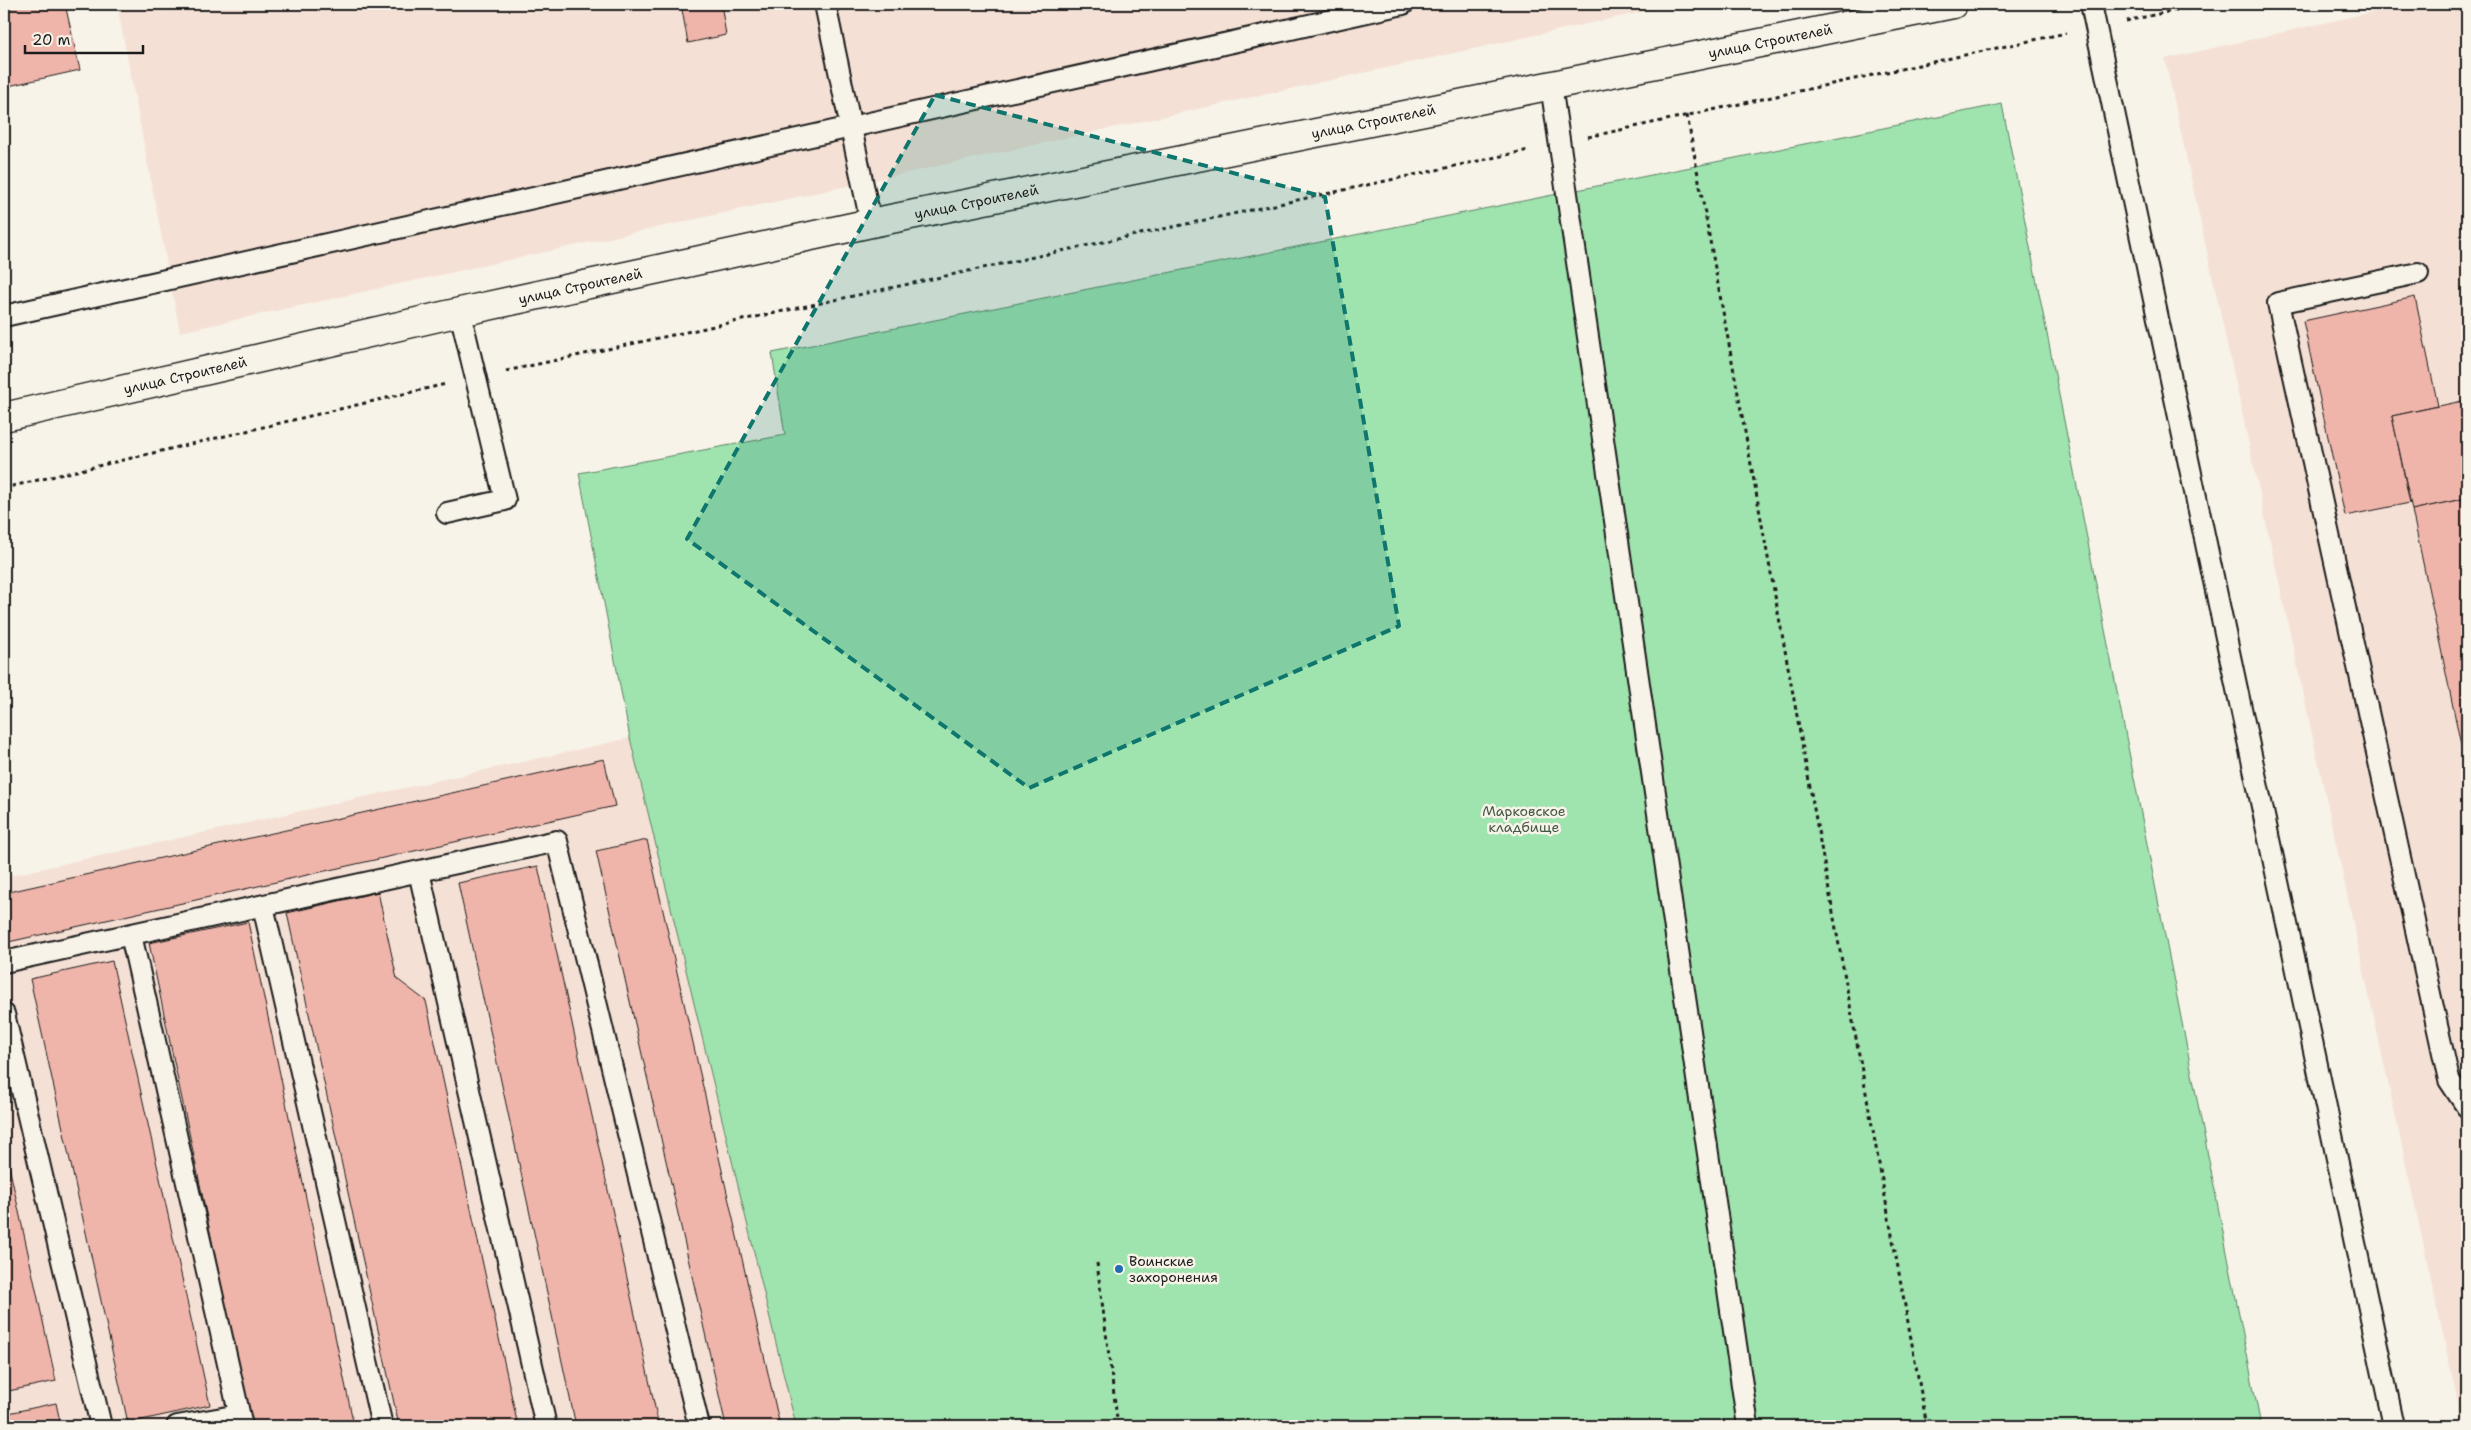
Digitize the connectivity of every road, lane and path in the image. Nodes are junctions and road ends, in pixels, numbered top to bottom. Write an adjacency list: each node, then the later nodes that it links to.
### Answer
1 (826, 4): 9 (lane)
2 (1403, 4): 9 (lane)
3 (1952, 4): 7 (main road, улица Строителей)
4 (2091, 4): 6 (lane)
5 (2204, 4): 6 (path)
6 (2096, 27): 8 (path); 35 (lane)
7 (1551, 85): 10 (lane); 11 (main road, улица Строителей)
8 (1687, 116): 10 (path); 34 (path)
9 (851, 127): 11 (lane); 14 (lane)
10 (1560, 143): 15 (path); 33 (lane)
11 (871, 223): 13 (main road, улица Строителей)
12 (2418, 273): 24 (lane)
13 (460, 312): 15 (lane); 16 (main road, улица Строителей)
14 (4, 316)
15 (477, 377): 17 (path); 18 (lane)
16 (4, 417)
17 (4, 488)
18 (447, 513)
19 (420, 872): 20 (lane); 30 (lane); 31 (lane)
20 (263, 906): 21 (lane); 29 (lane)
21 (131, 936): 22 (lane); 26 (lane)
22 (4, 962)
23 (4, 1014): 27 (lane)
24 (2467, 1107)
25 (1098, 1263): 32 (path)
26 (240, 1421): 28 (lane)
27 (101, 1426)
28 (177, 1426)
29 (382, 1426)
30 (546, 1426)
31 (699, 1426)
32 (1118, 1426)
33 (1748, 1426)
34 (1928, 1426)
35 (2394, 1426)

